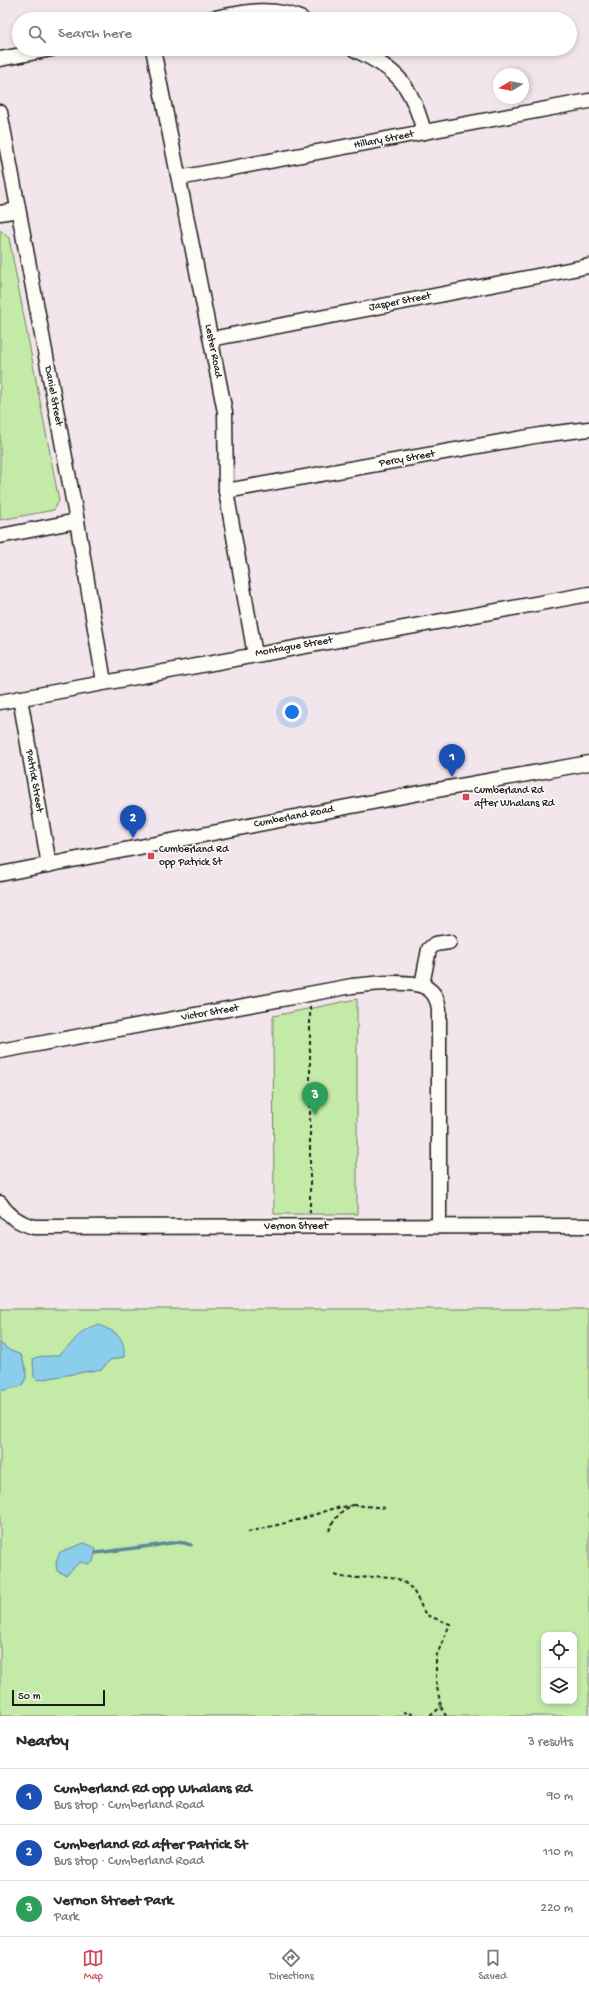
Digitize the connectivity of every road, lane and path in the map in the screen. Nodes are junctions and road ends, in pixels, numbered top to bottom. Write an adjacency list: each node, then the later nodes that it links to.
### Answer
1 (252, 12): 2 (street)
2 (282, 12)
3 (16, 56): 6 (street)
4 (154, 56): 10 (street, Lester Road)
5 (366, 56): 9 (street)
6 (0, 59)
7 (589, 101): 9 (street, Hillary Street)
8 (0, 112): 11 (street, Daniel Street)
9 (424, 132): 10 (street, Hillary Street)
10 (179, 178): 14 (street, Lester Road)
11 (18, 210): 12 (street); 17 (street, Daniel Street)
12 (0, 213)
13 (589, 266): 14 (street, Jasper Street)
14 (211, 339): 16 (street, Lester Road)
15 (589, 429): 16 (street, Percy Street)
16 (226, 491): 20 (street, Lester Road)
17 (77, 521): 18 (street); 21 (street, Daniel Street)
18 (0, 536)
19 (589, 594): 20 (street, Montague Street)
20 (255, 655): 21 (street, Montague Street)
21 (104, 682): 22 (street, Montague Street)
22 (20, 698): 23 (street, Montague Street); 25 (street, Patrick Street)
23 (0, 702)
24 (589, 763): 25 (street, Cumberland Road)
25 (49, 864): 26 (street, Cumberland Road)
26 (0, 874)
27 (449, 942): 28 (street)
28 (422, 985): 29 (street, Victor Street); 32 (street)
29 (310, 995): 30 (street, Victor Street); 34 (path)
30 (0, 1051)
31 (3, 1212): 34 (street, Vernon Street)
32 (439, 1226): 33 (street, Vernon Street); 34 (street, Vernon Street)
33 (589, 1226)
34 (310, 1227)
35 (353, 1505): 36 (path); 37 (path); 38 (path)
36 (387, 1508)
37 (329, 1531)
38 (248, 1532)
39 (335, 1576): 40 (path)
40 (441, 1707): 43 (path); 44 (path)
41 (403, 1712): 42 (path)
42 (422, 1716)
43 (430, 1716)
44 (446, 1716)

